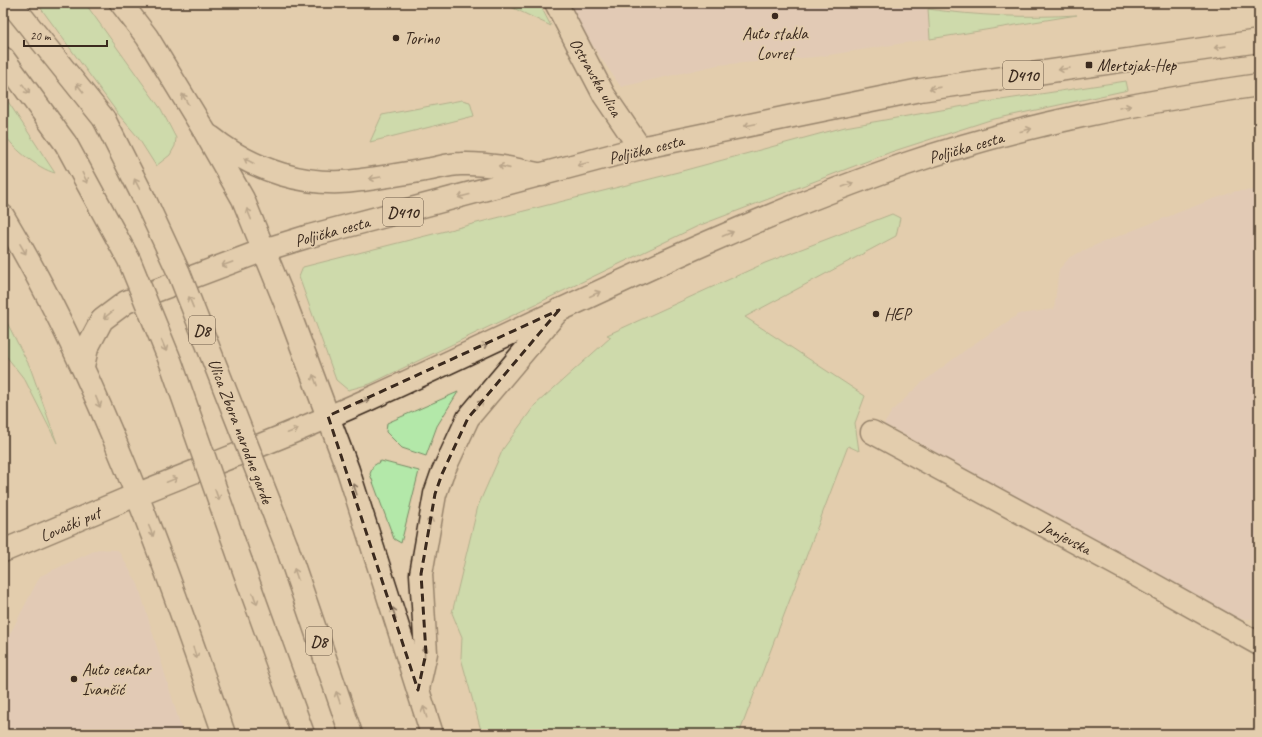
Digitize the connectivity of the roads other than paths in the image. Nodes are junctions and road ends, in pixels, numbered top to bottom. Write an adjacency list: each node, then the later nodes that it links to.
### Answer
1 (11, 3): 22 (main road, Ulica Zbora narodne garde / D8, one-way to 1, bridge)
2 (121, 3): 7 (main road, one-way to 2)
3 (556, 3): 8 (main road, Ostravska ulica)
4 (1259, 41): 8 (main road, Poljička cesta / D410, one-way to 8)
5 (3, 58): 21 (main road, D8, one-way to 21, bridge)
6 (1259, 85): 12 (main road, Poljička cesta, one-way to 6)
7 (205, 132): 9 (main road, one-way to 7); 11 (main road, one-way to 7)
8 (640, 148): 9 (main road, Poljička cesta / D410, one-way to 9)
9 (542, 175): 11 (main road, Poljička cesta / D410, one-way to 11)
10 (3, 216): 13 (main road, one-way to 13)
11 (264, 250): 13 (main road, Poljička cesta / D410, one-way to 13); 14 (main road, one-way to 11)
12 (559, 310): 14 (main road, Poljička cesta, one-way to 12); 19 (main road, one-way to 12)
13 (83, 366): 16 (main road, one-way to 16)
14 (328, 416): 16 (main road, Poljička cesta, one-way to 14); 19 (main road, one-way to 14)
15 (872, 432): 18 (main road, Janjevska)
16 (136, 495): 17 (main road, Lovački put); 20 (main road, one-way to 20)
17 (3, 550)
18 (1259, 644)
19 (418, 690): 23 (main road, one-way to 19)
20 (224, 734)
21 (303, 734)
22 (351, 734)
23 (432, 734)

